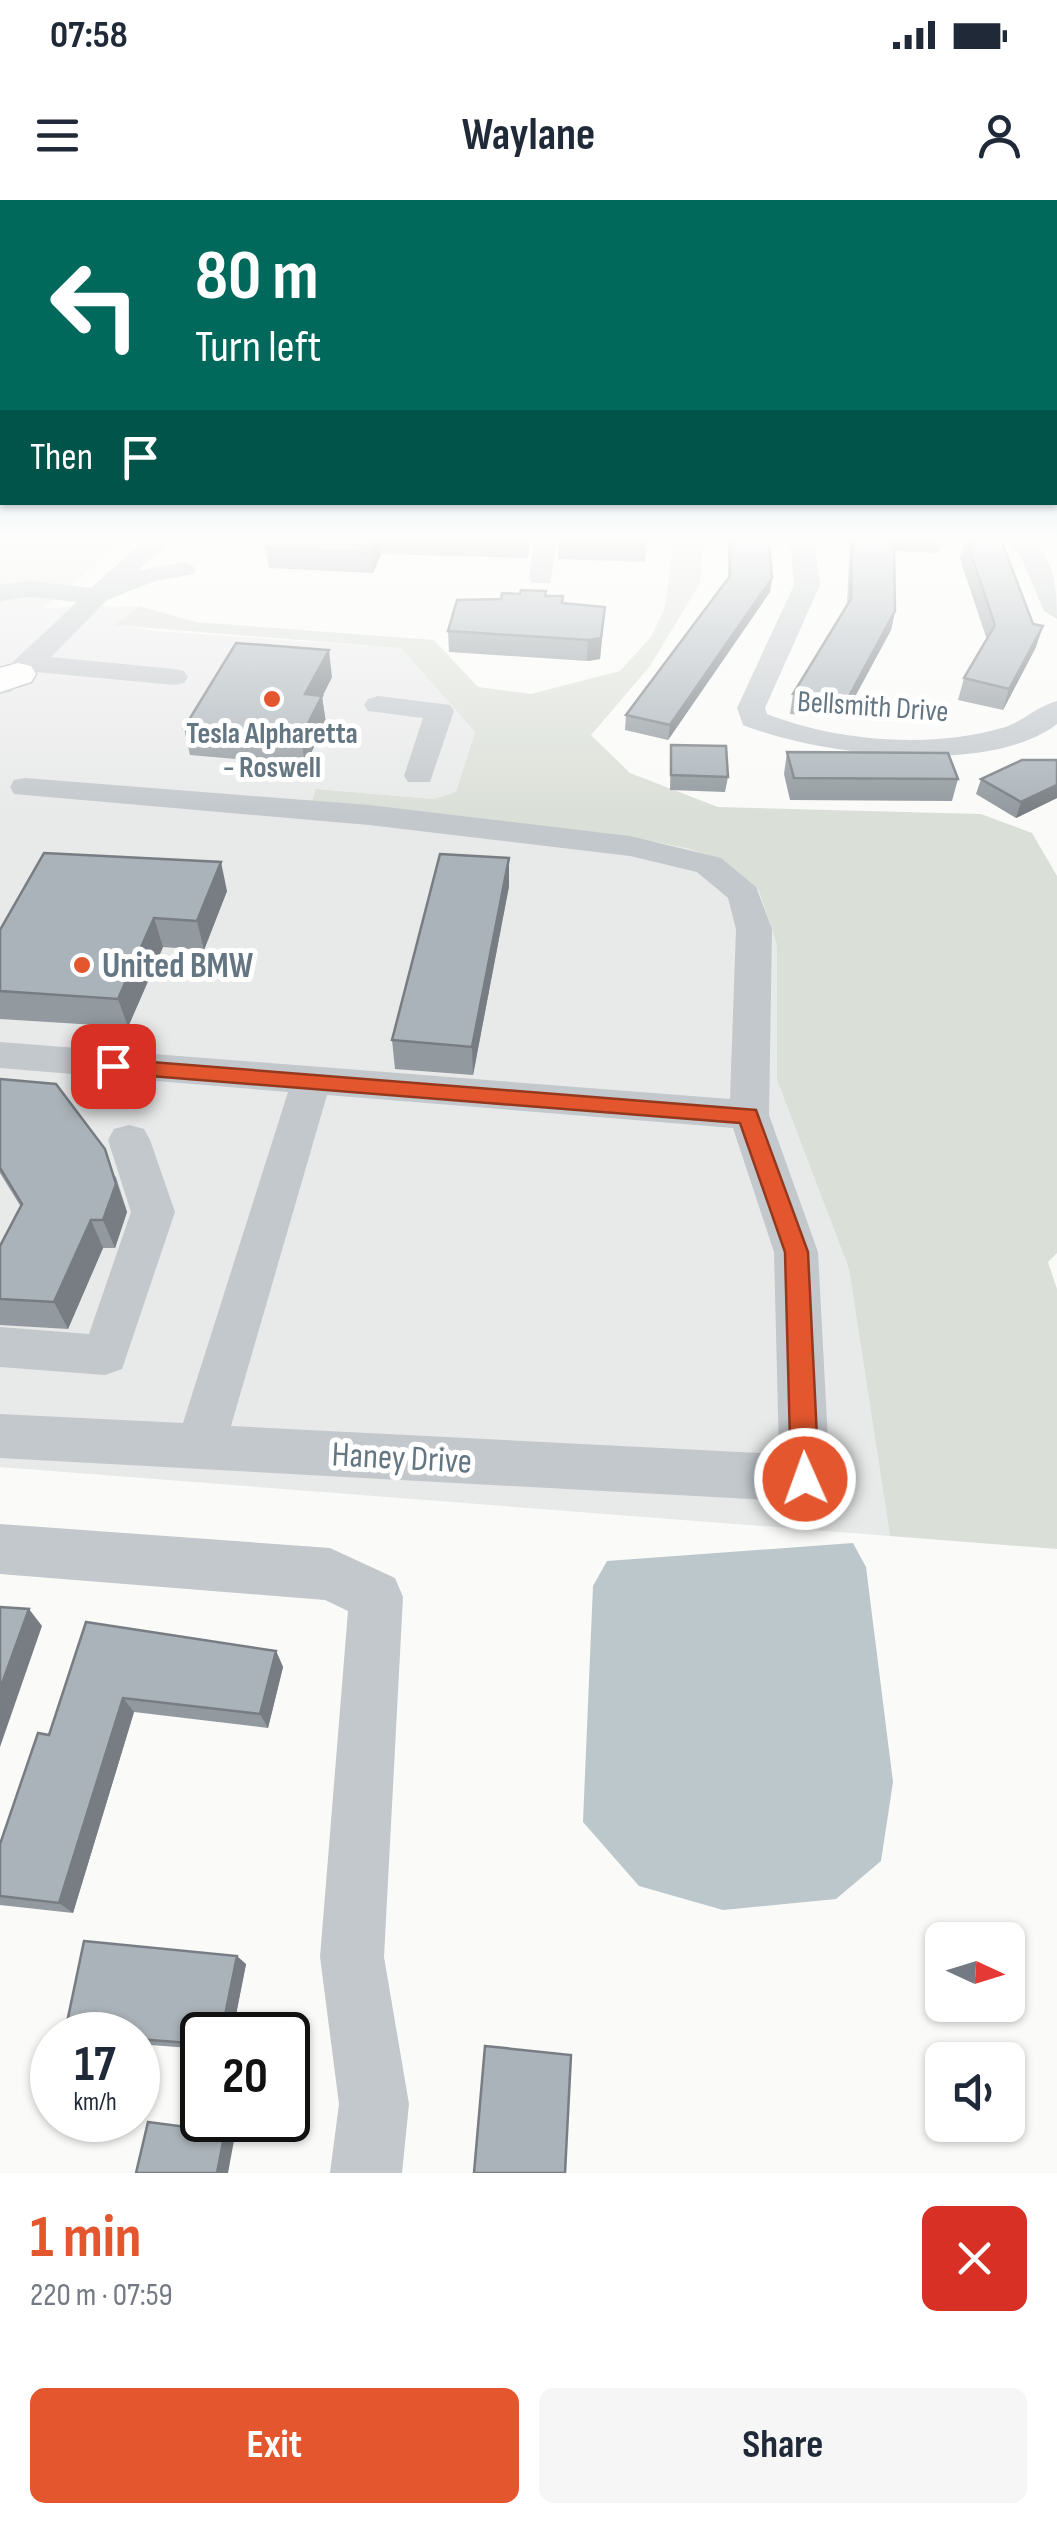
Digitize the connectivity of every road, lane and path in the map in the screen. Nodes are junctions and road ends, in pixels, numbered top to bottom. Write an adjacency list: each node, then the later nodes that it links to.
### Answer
1 (59, 631): 3 (street)
2 (785, 631): 6 (street, Bellsmith Drive)
3 (12, 676): 4 (street)
4 (174, 677)
5 (378, 706): 7 (street)
6 (1057, 710)
7 (419, 776)
8 (25, 787): 11 (street)
9 (0, 1055): 10 (street)
10 (312, 1083): 11 (street); 15 (street)
11 (748, 1116): 15 (street, Haney Drive)
12 (128, 1140): 13 (street)
13 (0, 1347)
14 (0, 1436): 15 (street, Haney Drive)
15 (200, 1447)
16 (0, 1549): 17 (street)
17 (366, 2173)

